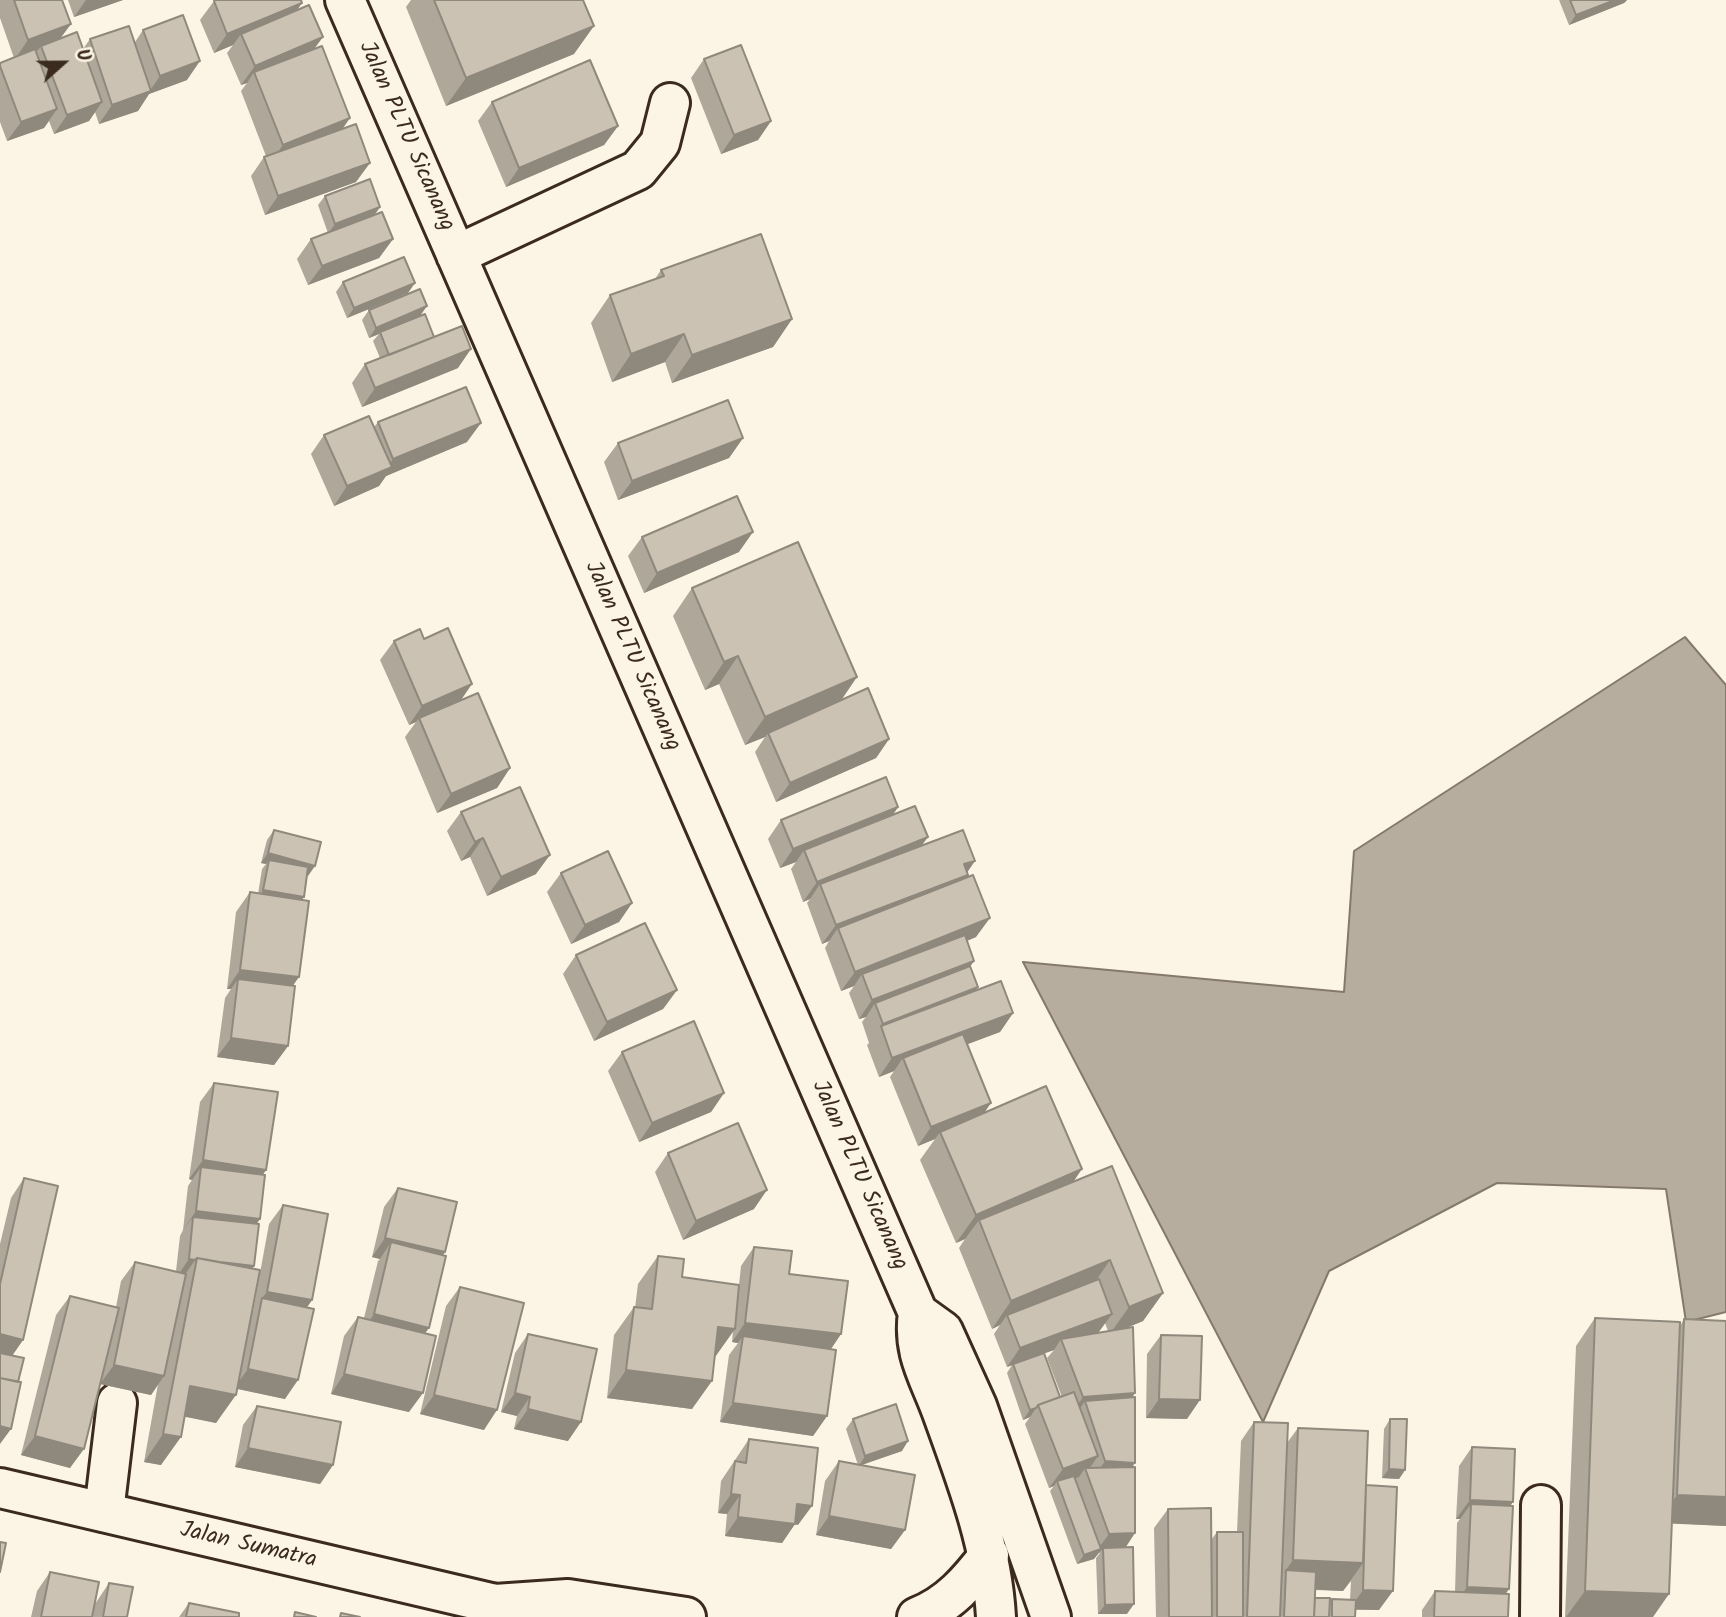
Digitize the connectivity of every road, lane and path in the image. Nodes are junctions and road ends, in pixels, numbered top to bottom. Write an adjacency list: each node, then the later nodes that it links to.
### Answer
1 (345, 0): 3 (main road, Jalan PLTU Sicanang)
2 (670, 103): 3 (main road)
3 (456, 256): 4 (main road, Jalan PLTU Sicanang)
4 (918, 1313): 9 (main road, Jalan PLTU Sicanang); 14 (main road, Jalan PLTU Sicanang)
5 (117, 1403): 8 (main road)
6 (0, 1488): 8 (main road, Jalan Sumatra)
7 (1541, 1505): 15 (main road)
8 (104, 1512): 10 (main road, Jalan Sumatra)
9 (989, 1555): 12 (main road); 13 (main road, Jalan PLTU Sicanang)
10 (507, 1611): 11 (main road, Jalan Sumatra)
11 (686, 1617)
12 (917, 1617)
13 (996, 1617)
14 (1051, 1617)
15 (1540, 1617)

